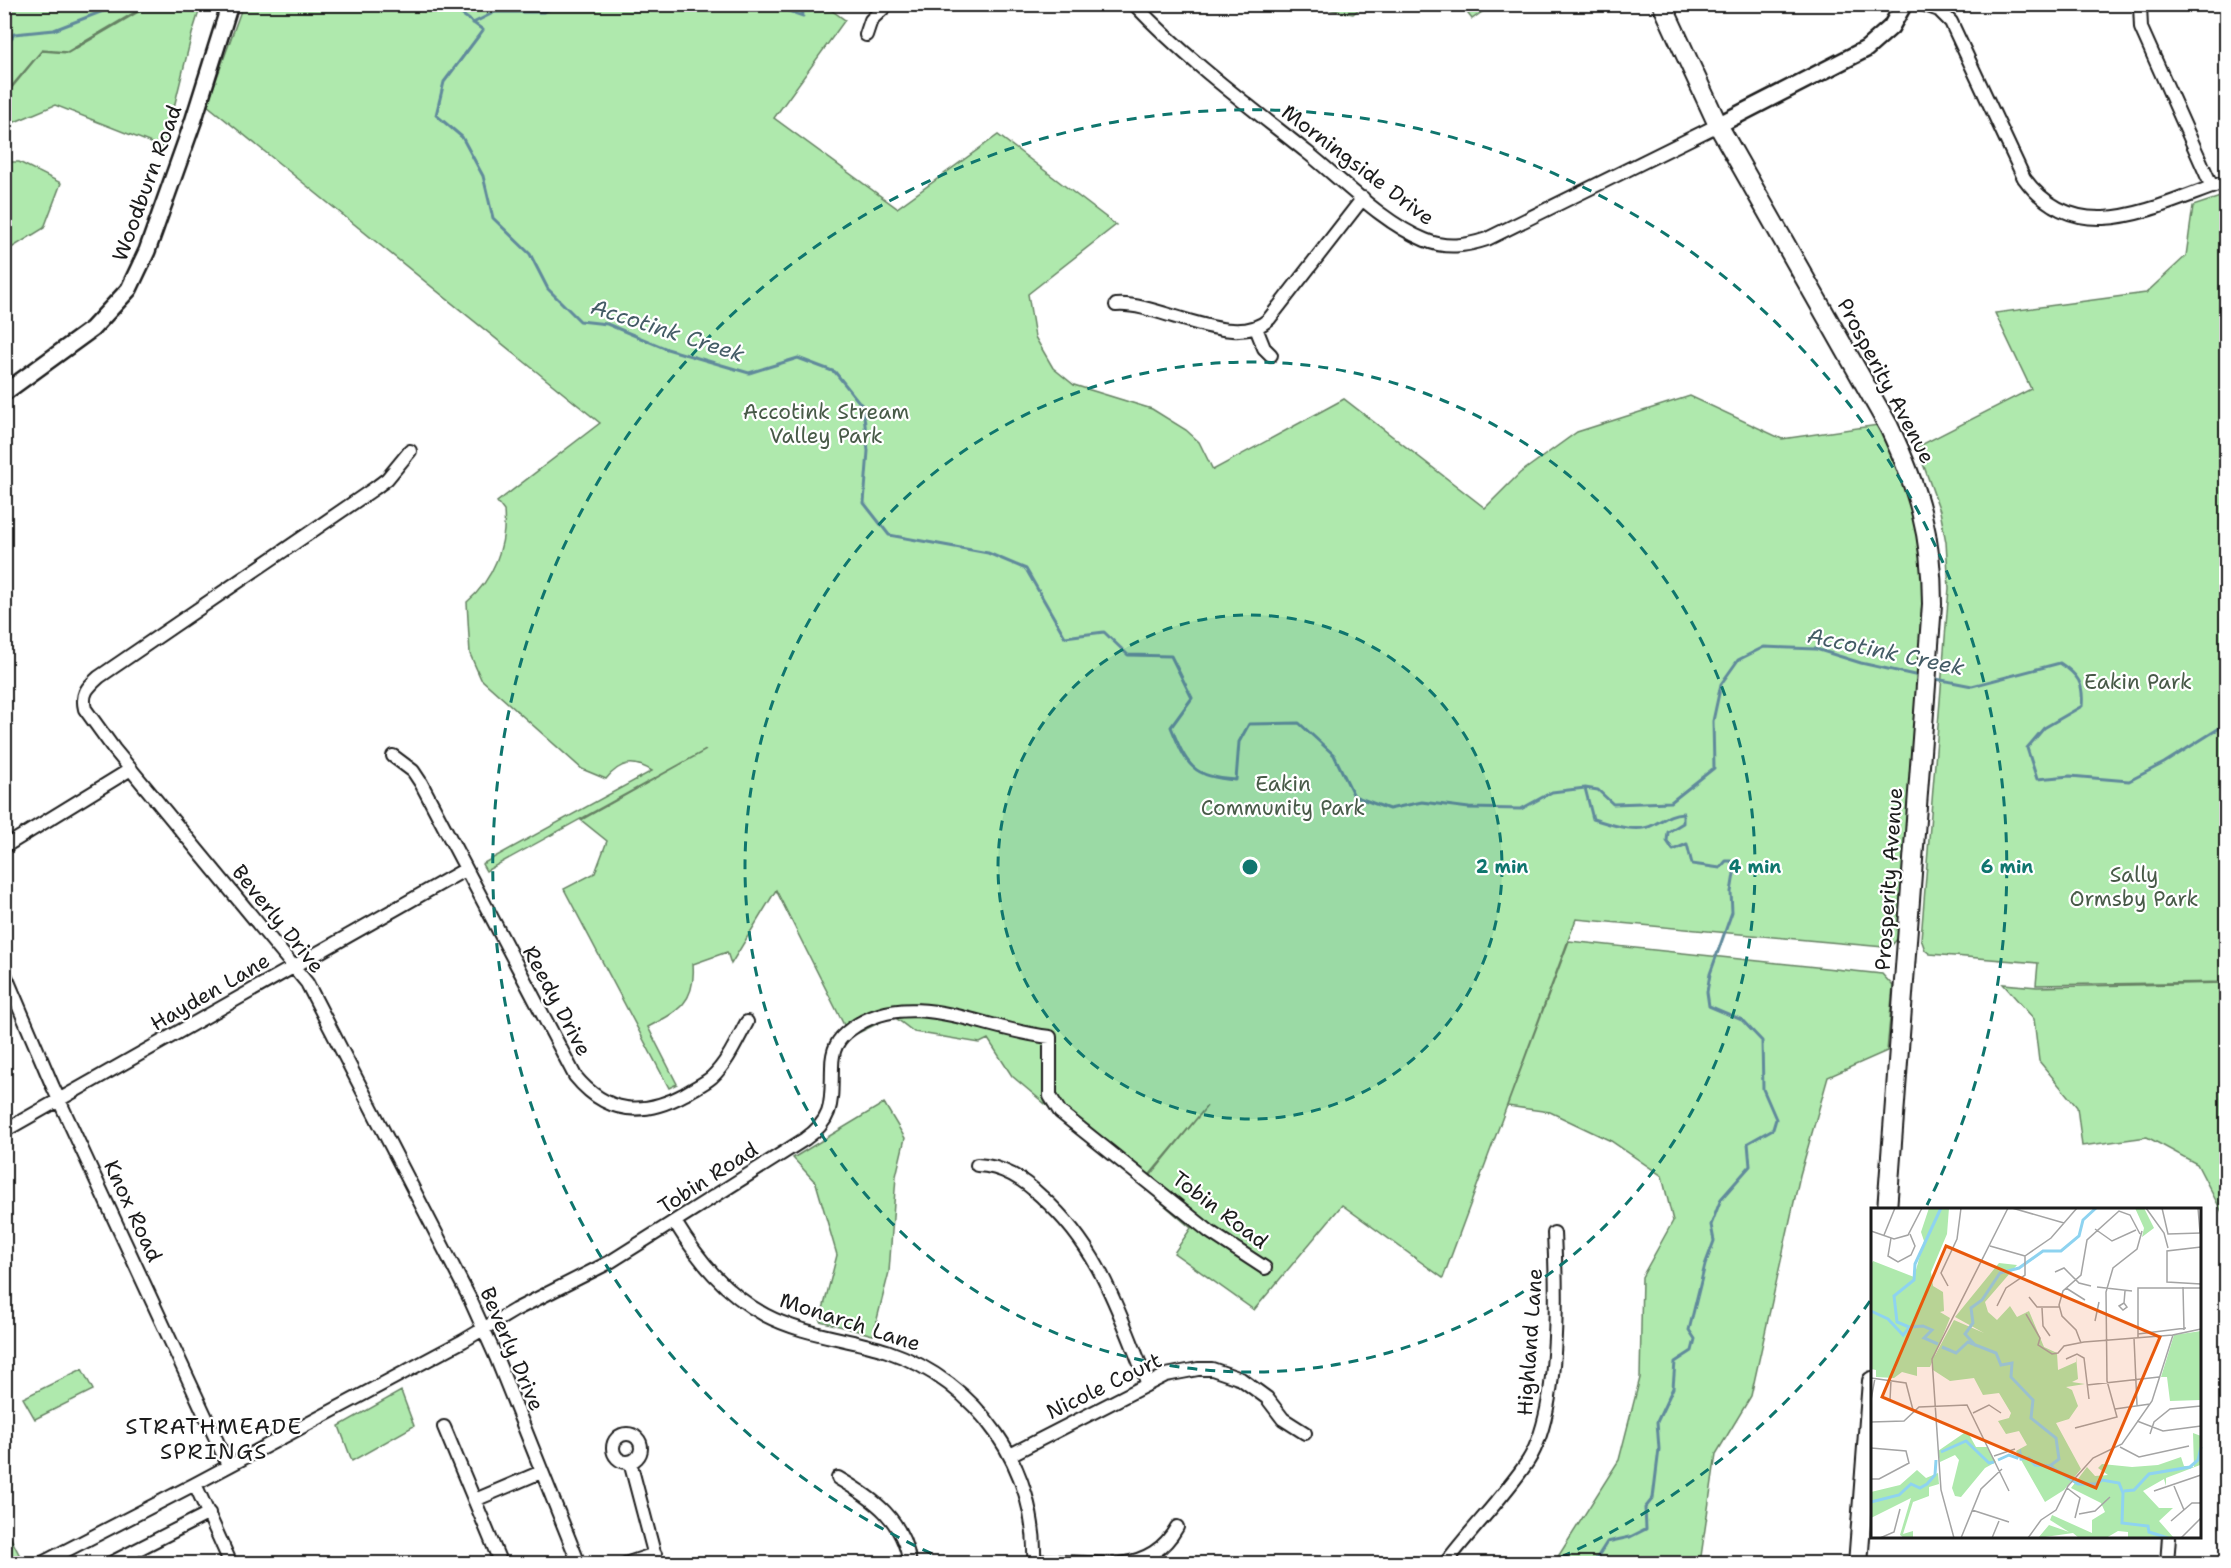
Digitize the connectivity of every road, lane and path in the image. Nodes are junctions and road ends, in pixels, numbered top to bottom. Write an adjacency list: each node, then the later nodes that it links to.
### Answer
1 (230, 4): 16 (street, Woodburn Road)
2 (888, 4): 8 (street)
3 (1134, 4): 12 (street, Morningside Drive)
4 (1662, 4): 9 (main road, Prosperity Avenue)
5 (1904, 4): 9 (street)
6 (1922, 4): 11 (street)
7 (2140, 4): 11 (street)
8 (866, 35)
9 (1718, 125): 12 (street, Morningside Drive); 28 (main road, Prosperity Avenue)
10 (2226, 182): 11 (street)
11 (2212, 187)
12 (1363, 198): 14 (street)
13 (1116, 305): 14 (street)
14 (1256, 328): 15 (street)
15 (1271, 355)
16 (4, 393)
17 (410, 451): 19 (street, Beverly Drive)
18 (393, 756): 21 (street, Reedy Drive)
19 (131, 769): 20 (street); 22 (street, Beverly Drive)
20 (4, 847)
21 (466, 869): 22 (street, Hayden Lane); 24 (street, Reedy Drive)
22 (295, 966): 25 (street, Hayden Lane); 32 (street, Beverly Drive)
23 (4, 972): 25 (street, Knox Road)
24 (747, 1022)
25 (60, 1100): 26 (street, Hayden Lane); 39 (street, Knox Road)
26 (4, 1131)
27 (977, 1165): 33 (street)
28 (1887, 1208)
29 (675, 1222): 31 (street, Tobin Road); 32 (street, Tobin Road); 37 (street, Monarch Lane)
30 (1554, 1233): 58 (street, Highland Lane)
31 (1265, 1268)
32 (483, 1329): 39 (street, Tobin Road); 40 (street, Beverly Drive)
33 (1148, 1384): 36 (street, Nicole Court); 37 (street, Nicole Court)
34 (1871, 1394): 59 (main road)
35 (444, 1427): 43 (street)
36 (1305, 1433)
37 (1010, 1455): 48 (street, Monarch Lane)
38 (630, 1462): 47 (street)
39 (228, 1465): 42 (street, Tobin Road)
40 (541, 1472): 43 (street); 53 (street, Beverly Drive)
41 (838, 1478): 55 (street)
42 (195, 1484): 44 (street); 49 (street, Tobin Road)
43 (475, 1500): 52 (street)
44 (209, 1513): 50 (street); 51 (street)
45 (1178, 1527): 57 (street)
46 (2169, 1538): 60 (street)
47 (656, 1559): 54 (street)
48 (1034, 1562): 56 (street)
49 (40, 1563)
50 (109, 1563)
51 (231, 1563)
52 (501, 1563)
53 (579, 1563)
54 (625, 1563)
55 (910, 1563)
56 (1114, 1563)
57 (1120, 1563)
58 (1444, 1563)
59 (1858, 1563)
60 (2167, 1563)

